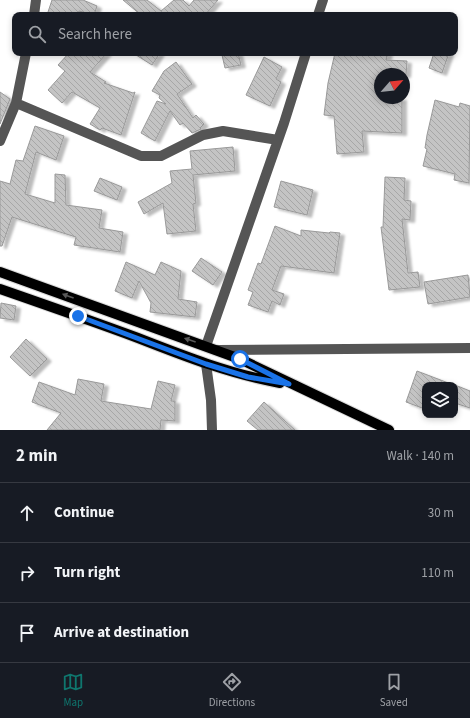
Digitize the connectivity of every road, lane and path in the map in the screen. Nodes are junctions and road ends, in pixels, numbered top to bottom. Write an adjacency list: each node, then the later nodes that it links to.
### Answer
1 (36, 0): 3 (street)
2 (323, 0): 4 (street)
3 (34, 12)
4 (319, 12)
5 (25, 56): 7 (street)
6 (305, 56): 8 (street)
7 (16, 103): 8 (street); 9 (street)
8 (278, 140): 12 (street)
9 (0, 141)
10 (0, 272): 12 (main road, one-way to 10)
11 (0, 289): 15 (main road)
12 (206, 346): 14 (main road)
13 (470, 348): 14 (street)
14 (216, 350): 16 (main road)
15 (206, 364): 16 (main road); 17 (street)
16 (289, 384): 18 (main road)
17 (212, 430)
18 (388, 430)

